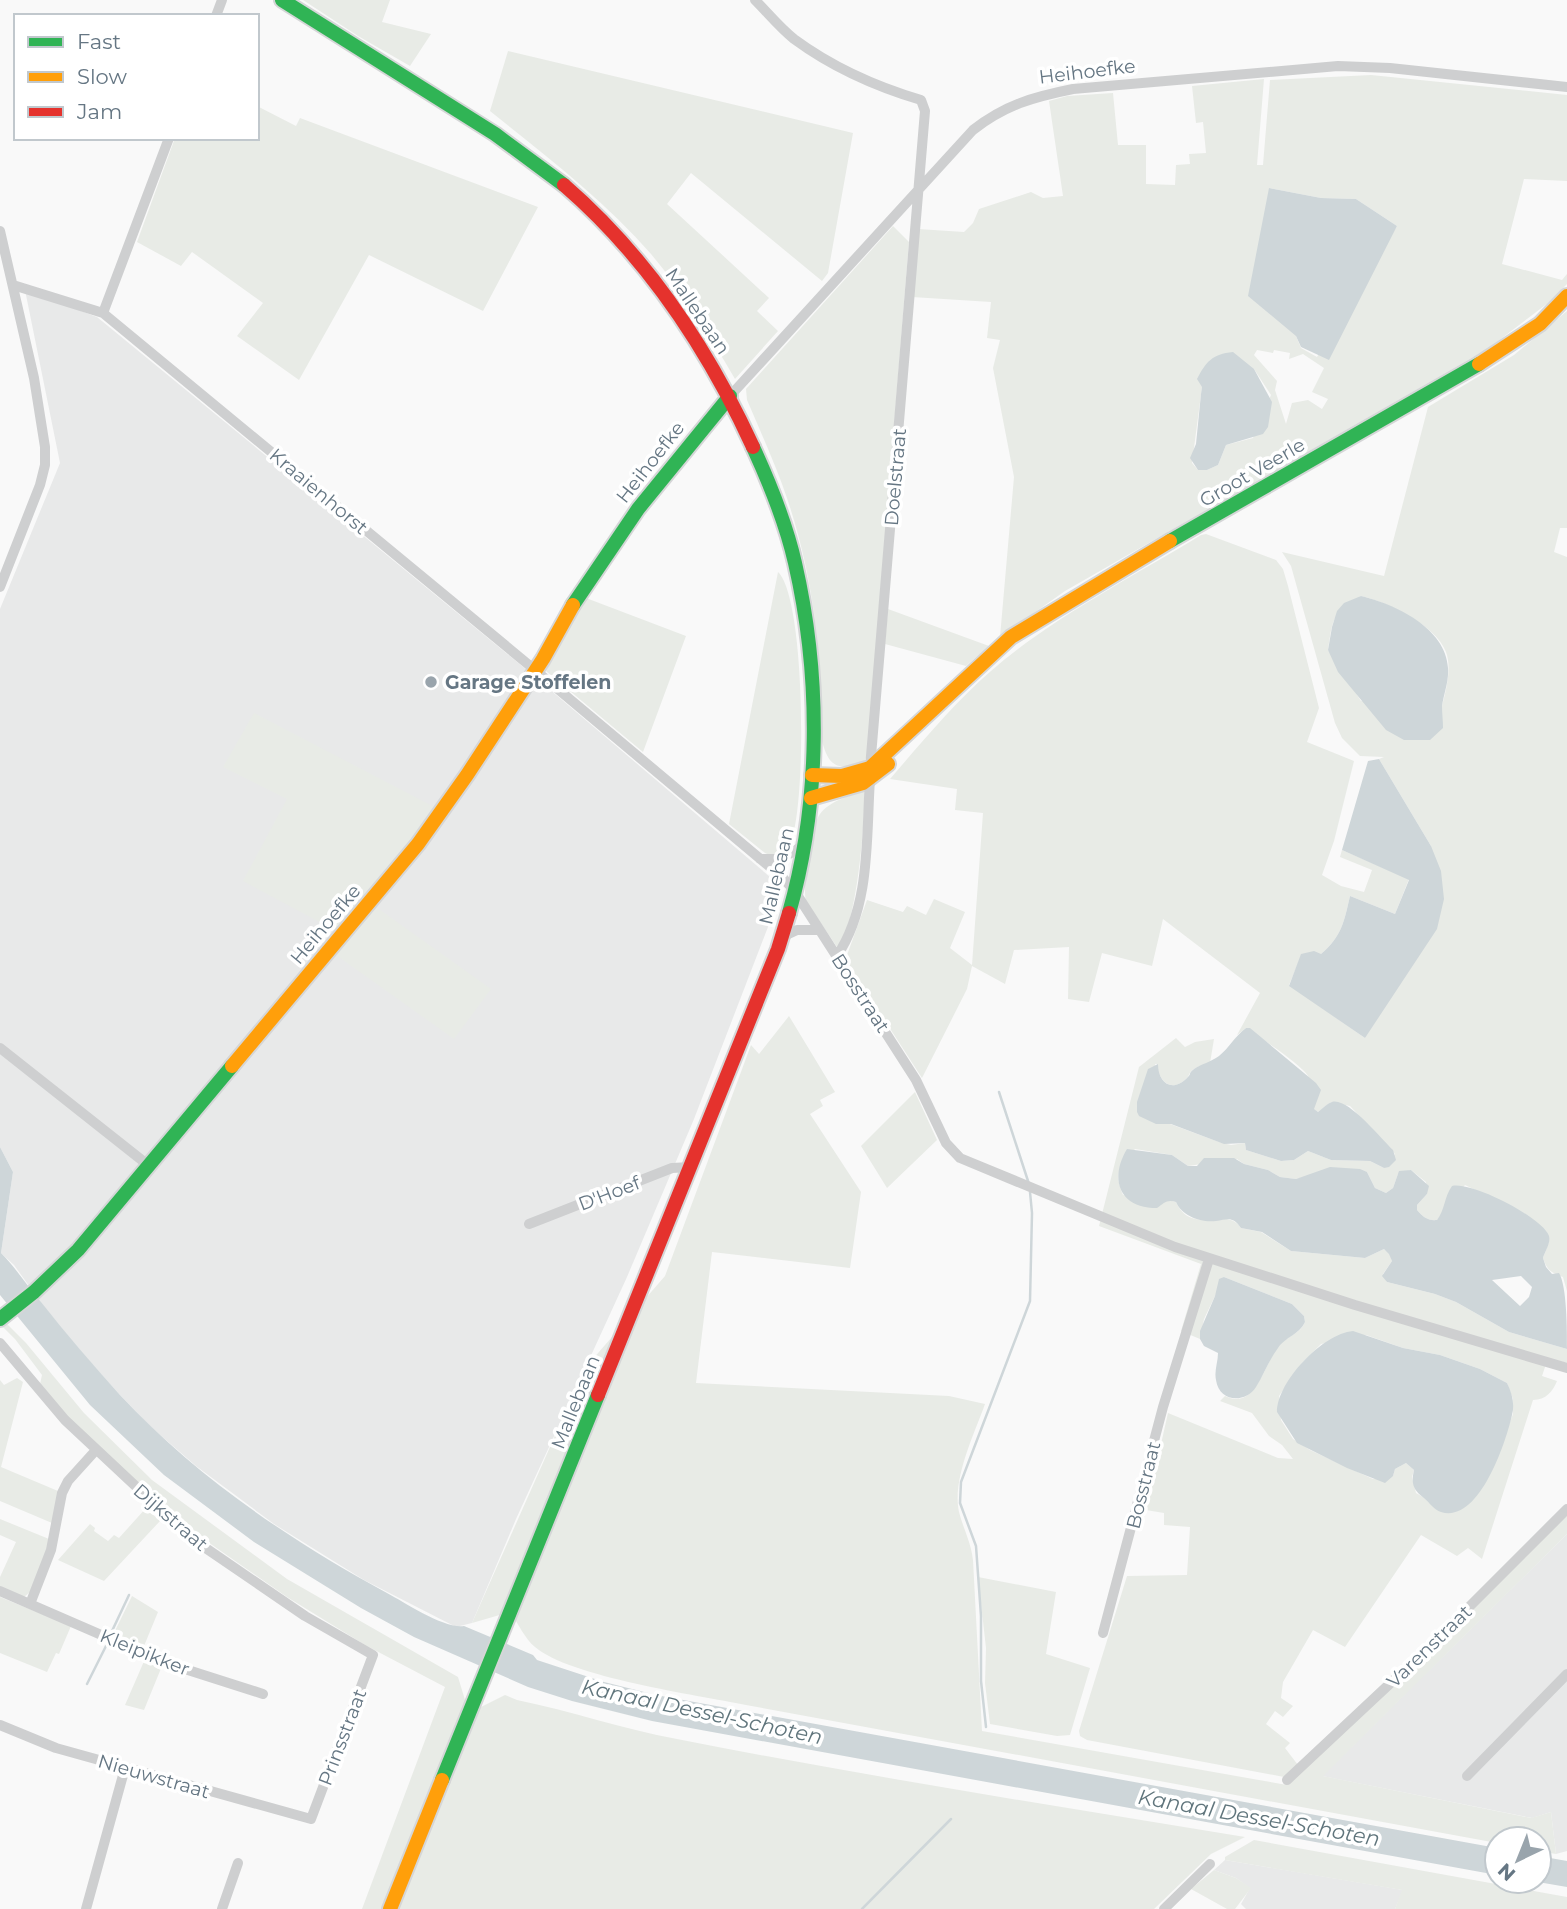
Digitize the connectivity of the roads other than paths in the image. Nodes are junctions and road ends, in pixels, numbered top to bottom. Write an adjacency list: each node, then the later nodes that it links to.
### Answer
1 (282, 0): 10 (main road, Mallebaan)
2 (755, 0): 5 (street, Doelstraat)
3 (1567, 88): 5 (street, Heihoefke)
4 (168, 140): 9 (street)
5 (920, 185): 10 (street, Heihoefke); 13 (street, Doelstraat)
6 (0, 231): 7 (street)
7 (13, 285): 9 (street, Kraaienhorst); 11 (street)
8 (1567, 296): 13 (main road, Groot Veerle)
9 (103, 313): 12 (street, Kraaienhorst)
10 (730, 396): 12 (main road, Heihoefke); 14 (main road, Mallebaan)
11 (0, 587)
12 (535, 670): 17 (street, Bosstraat); 23 (main road, Heihoefke)
13 (870, 774): 14 (main road, Groot Veerle); 15 (main road, Groot Veerle); 21 (street, Doelstraat)
14 (812, 775): 15 (main road, Mallebaan)
15 (811, 797): 16 (main road, Mallebaan)
16 (804, 845): 17 (street); 18 (main road, Mallebaan)
17 (760, 859): 18 (street, Bosstraat)
18 (794, 890): 19 (street, Bosstraat); 20 (main road, Mallebaan)
19 (819, 930): 20 (street); 21 (street, Bosstraat)
20 (782, 937): 24 (main road, Mallebaan)
21 (837, 956): 26 (street, Bosstraat)
22 (0, 1048): 23 (street)
23 (148, 1165): 27 (main road, Heihoefke)
24 (691, 1167): 25 (street, D'Hoef); 47 (main road, Mallebaan)
25 (529, 1224)
26 (1209, 1258): 29 (street, Bosstraat); 34 (street, Bosstraat)
27 (5, 1316)
28 (0, 1343): 30 (street, Dijkstraat)
29 (1567, 1368)
30 (96, 1450): 33 (street); 35 (street, Dijkstraat)
31 (1567, 1509): 41 (street, Varenstraat)
32 (0, 1591): 33 (street, Kleipikker)
33 (30, 1604): 37 (street, Kleipikker)
34 (1103, 1633)
35 (373, 1655): 42 (street, Prinsstraat)
36 (1567, 1674): 40 (street)
37 (263, 1694)
38 (0, 1725): 39 (street, Nieuwstraat)
39 (125, 1768): 42 (street, Nieuwstraat); 45 (street)
40 (1466, 1776)
41 (1287, 1780)
42 (311, 1819)
43 (238, 1863): 46 (street)
44 (1210, 1864): 48 (street)
45 (86, 1909)
46 (222, 1909)
47 (390, 1909)
48 (1164, 1909)

